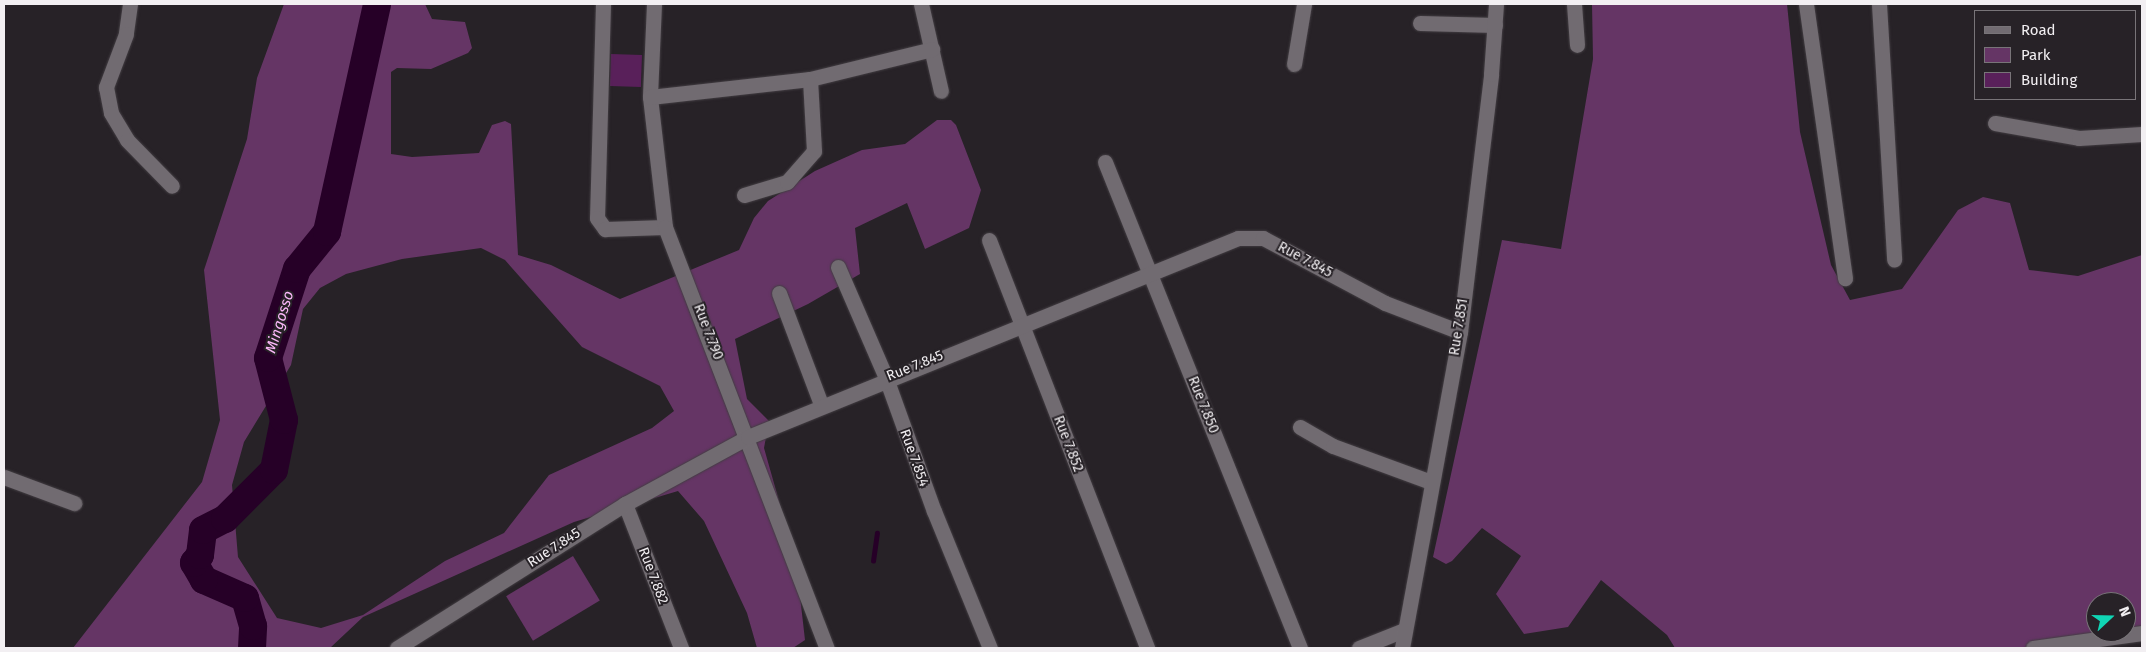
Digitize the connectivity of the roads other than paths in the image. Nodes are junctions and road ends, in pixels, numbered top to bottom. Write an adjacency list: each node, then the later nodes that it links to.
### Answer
1 (130, 4): 21 (street)
2 (603, 4): 23 (street)
3 (654, 4): 17 (street, Rue 7.790)
4 (921, 4): 13 (street)
5 (1304, 4): 14 (street)
6 (1496, 4): 11 (street, Rue 7.851)
7 (1574, 4): 12 (street)
8 (1806, 4): 28 (street)
9 (1879, 4): 25 (street)
10 (1420, 23): 11 (street)
11 (1495, 25): 31 (street, Rue 7.851)
12 (1577, 45)
13 (932, 49): 15 (street); 16 (street)
14 (1294, 64)
15 (810, 79): 17 (street); 22 (street)
16 (941, 91)
17 (650, 97): 23 (street, Rue 7.790)
18 (1995, 123): 19 (street)
19 (2142, 134)
20 (1105, 162): 27 (street, Rue 7.850)
21 (172, 186)
22 (744, 195)
23 (666, 227): 35 (street, Rue 7.790)
24 (989, 240): 30 (street, Rue 7.852)
25 (1894, 260)
26 (838, 267): 32 (street, Rue 7.854)
27 (1150, 273): 30 (street, Rue 7.845); 31 (street, Rue 7.845); 48 (street, Rue 7.850)
28 (1845, 278)
29 (779, 293): 33 (street)
30 (1022, 324): 32 (street, Rue 7.845); 47 (street, Rue 7.852)
31 (1460, 332): 37 (street, Rue 7.851)
32 (886, 378): 33 (street, Rue 7.845); 46 (street, Rue 7.854)
33 (821, 404): 35 (street, Rue 7.845)
34 (1300, 427): 37 (street)
35 (748, 437): 39 (street, Rue 7.845); 45 (street, Rue 7.790)
36 (4, 477): 38 (street)
37 (1431, 482): 40 (street, Rue 7.851)
38 (74, 503)
39 (625, 504): 42 (street, Rue 7.845); 43 (street, Rue 7.882)
40 (1404, 630): 49 (street); 50 (street, Rue 7.851)
41 (2142, 633): 51 (street)
42 (422, 642): 44 (street, Rue 7.845)
43 (676, 646)
44 (397, 648)
45 (827, 648)
46 (990, 648)
47 (1147, 648)
48 (1300, 648)
49 (1359, 648)
50 (1402, 648)
51 (2033, 648)

